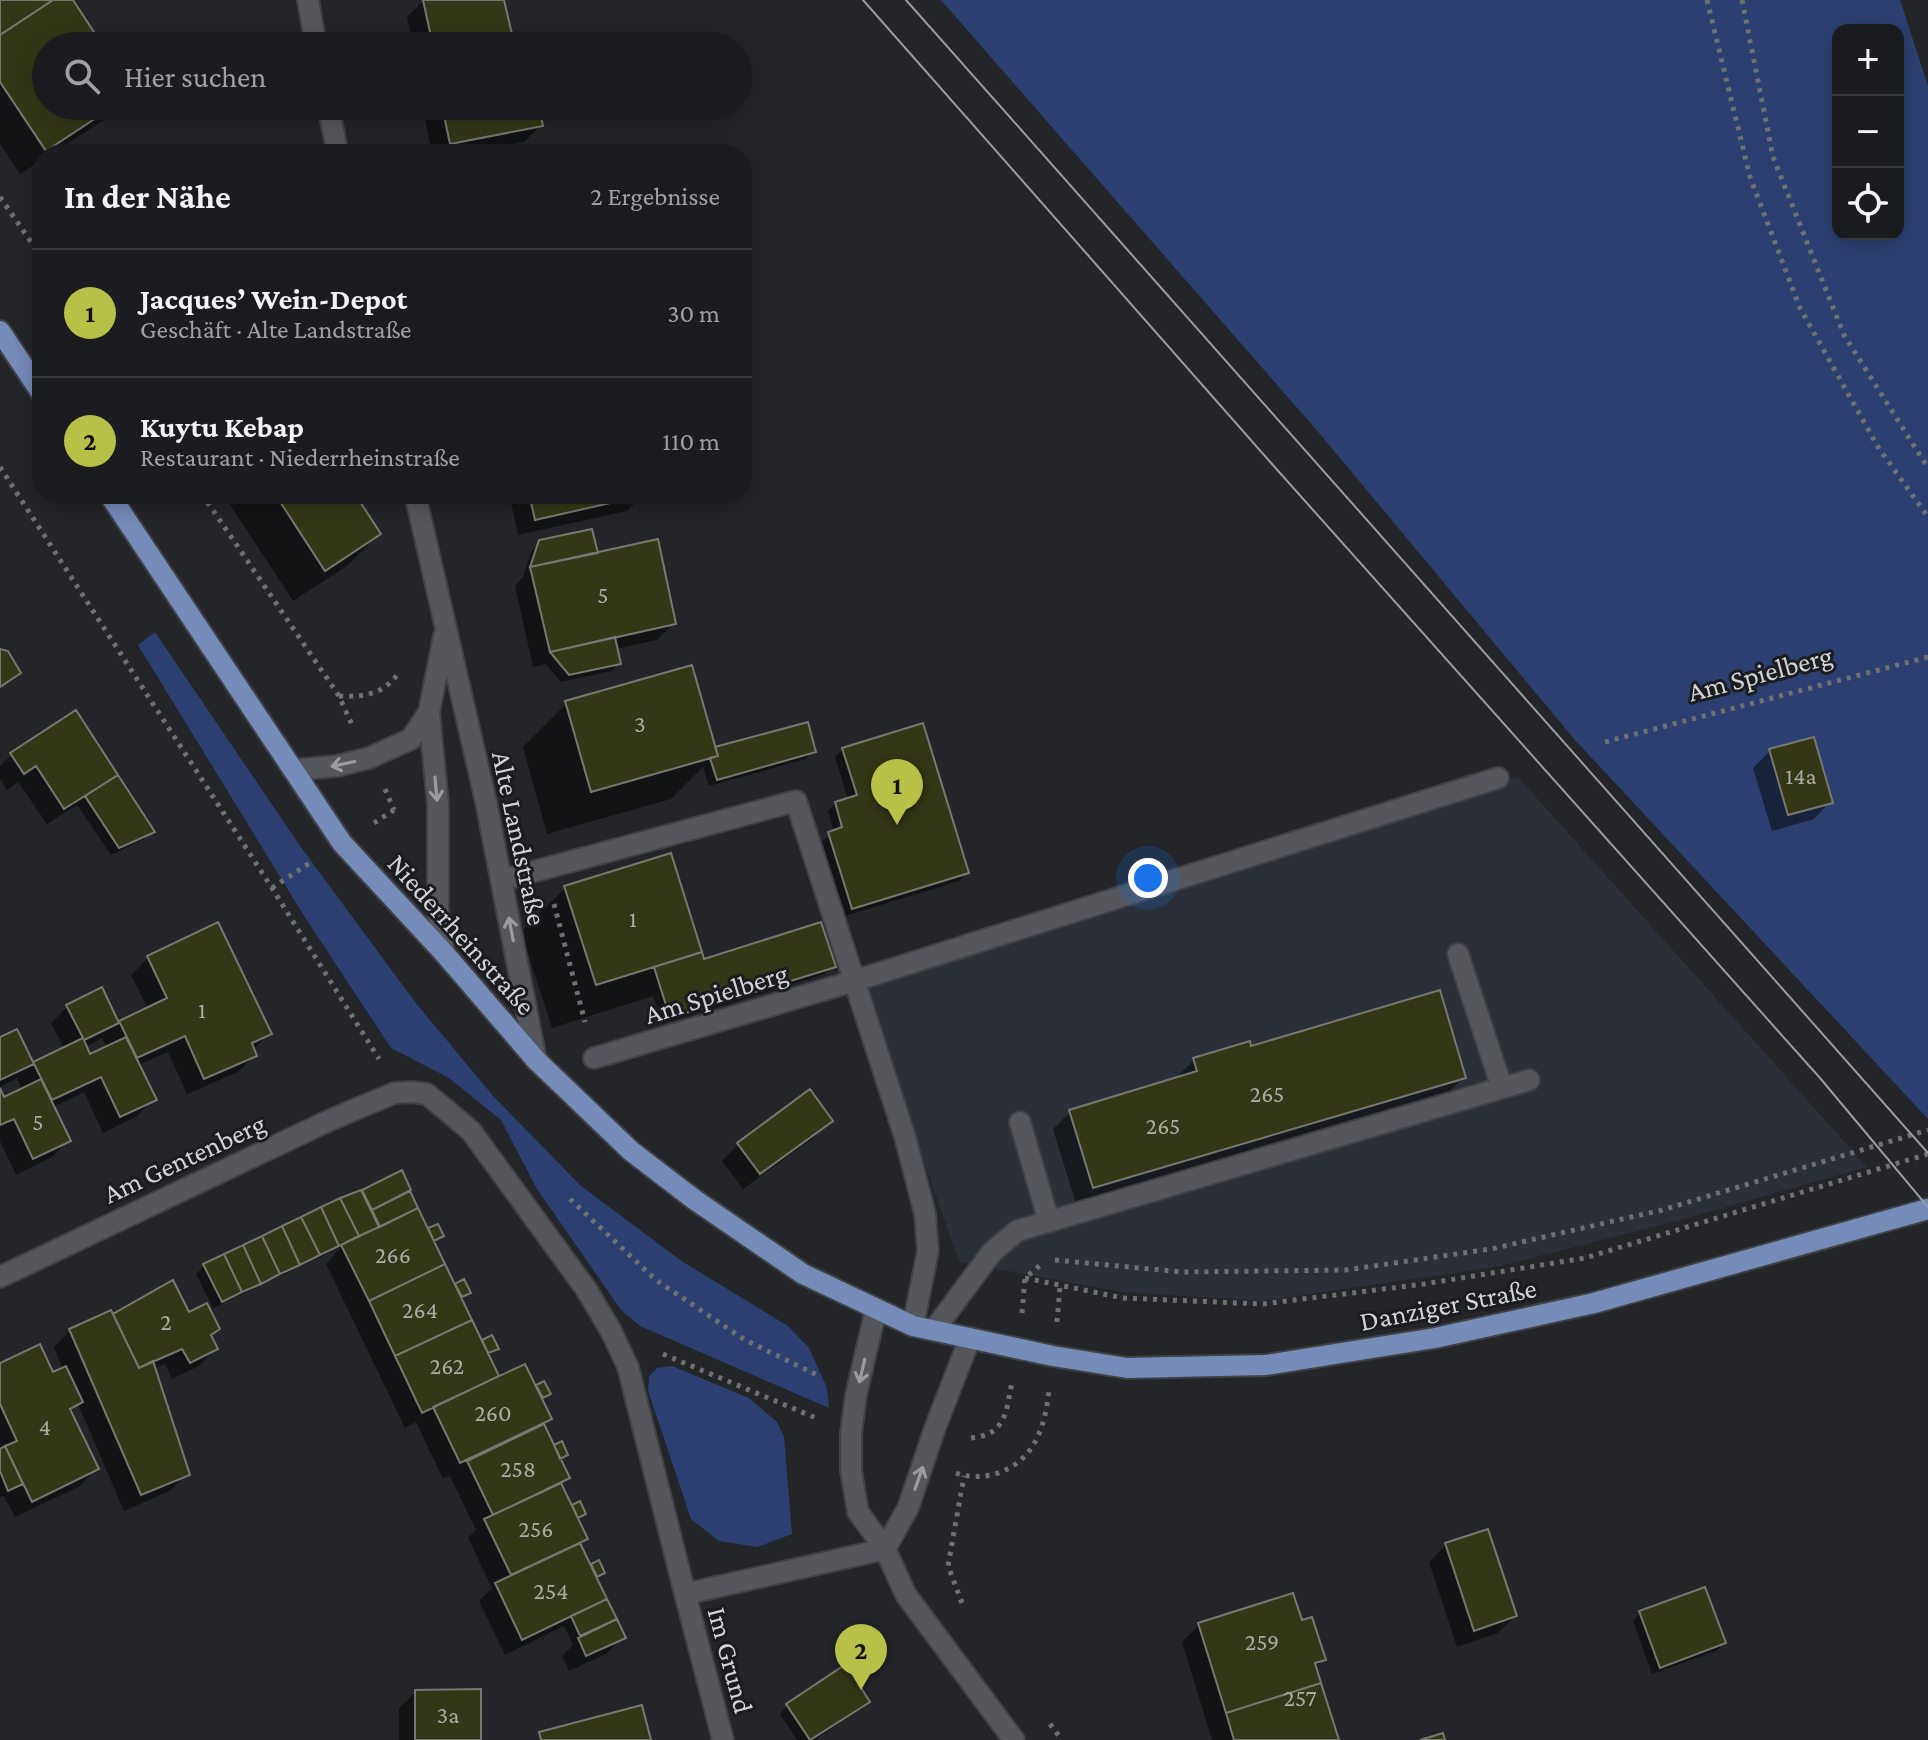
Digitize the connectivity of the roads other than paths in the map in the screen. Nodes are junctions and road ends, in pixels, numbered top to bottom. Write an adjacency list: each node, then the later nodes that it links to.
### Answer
1 (308, 0): 2 (street)
2 (314, 32)
3 (331, 120): 4 (street)
4 (336, 144)
5 (0, 331): 6 (main road)
6 (32, 379)
7 (116, 504): 11 (main road, Niederrheinstraße)
8 (417, 504): 9 (street, Alte Landstraße)
9 (445, 628): 10 (street, Alte Landstraße); 13 (street, Alte Landstraße)
10 (429, 712): 11 (street, Alte Landstraße, one-way to 11); 14 (street, Alte Landstraße, one-way to 14)
11 (293, 770): 14 (main road, Niederrheinstraße)
12 (1498, 778): 16 (street, Am Spielberg)
13 (502, 880): 16 (street); 18 (street, Alte Landstraße, one-way to 13)
14 (444, 953): 18 (main road, Niederrheinstraße)
15 (1458, 954): 20 (street)
16 (854, 981): 17 (street, Am Spielberg); 26 (street)
17 (594, 1058)
18 (536, 1060): 25 (main road, Niederrheinstraße)
19 (1529, 1080): 20 (street)
20 (1502, 1088): 23 (street)
21 (1020, 1122): 23 (street)
22 (1928, 1209): 28 (main road, Danziger Straße)
23 (1049, 1222): 27 (street)
24 (0, 1277): 30 (street, Am Gentenberg)
25 (876, 1309): 26 (main road, Niederrheinstraße); 29 (street, one-way to 29)
26 (913, 1326): 27 (main road, Niederrheinstraße)
27 (934, 1330): 28 (main road, Niederrheinstraße)
28 (970, 1338): 29 (street, one-way to 28)
29 (885, 1549): 30 (street); 32 (street)
30 (685, 1594): 31 (street, Im Grund)
31 (723, 1740)
32 (1014, 1740)

